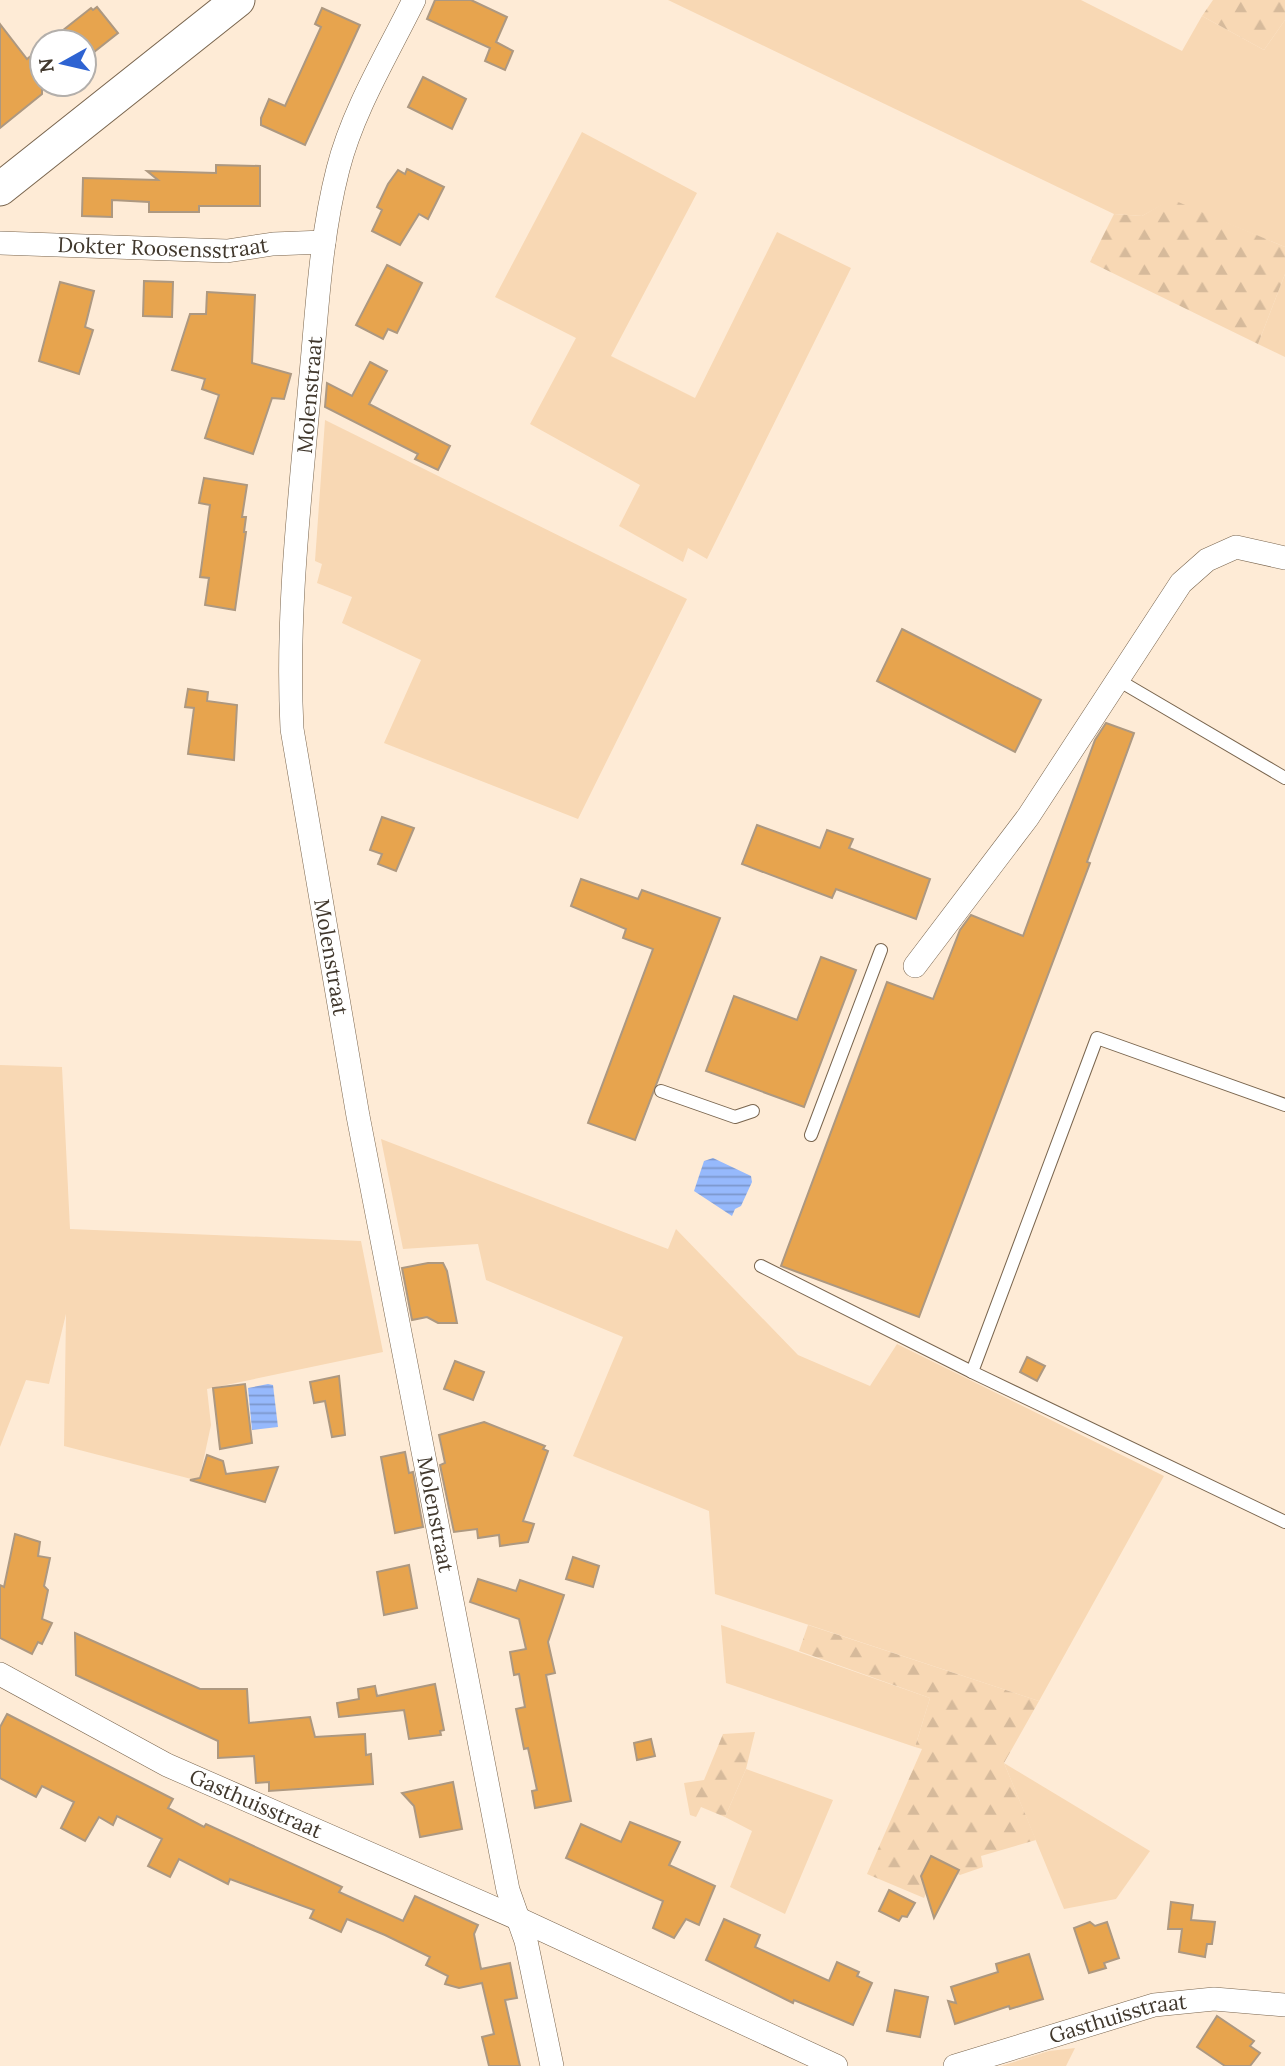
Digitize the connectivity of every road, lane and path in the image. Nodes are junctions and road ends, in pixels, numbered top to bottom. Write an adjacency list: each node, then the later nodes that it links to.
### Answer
1 (238, 0): 3 (main road)
2 (414, 0): 4 (street, Molenstraat)
3 (0, 189)
4 (324, 242): 5 (street, Dokter Roosensstraat); 19 (street, Molenstraat)
5 (0, 243)
6 (1285, 558): 7 (street)
7 (1118, 680): 8 (lane); 10 (street)
8 (1285, 778)
9 (881, 950): 14 (lane)
10 (915, 966)
11 (661, 1091): 13 (lane)
12 (1285, 1105): 16 (lane)
13 (753, 1111)
14 (811, 1135)
15 (761, 1266): 16 (lane)
16 (972, 1372): 17 (lane)
17 (1285, 1522)
18 (0, 1674): 19 (street, Gasthuisstraat)
19 (519, 1919): 21 (street); 22 (street, Gasthuisstraat)
20 (1285, 2005): 23 (street, Gasthuisstraat)
21 (552, 2066)
22 (836, 2066)
23 (955, 2066)

